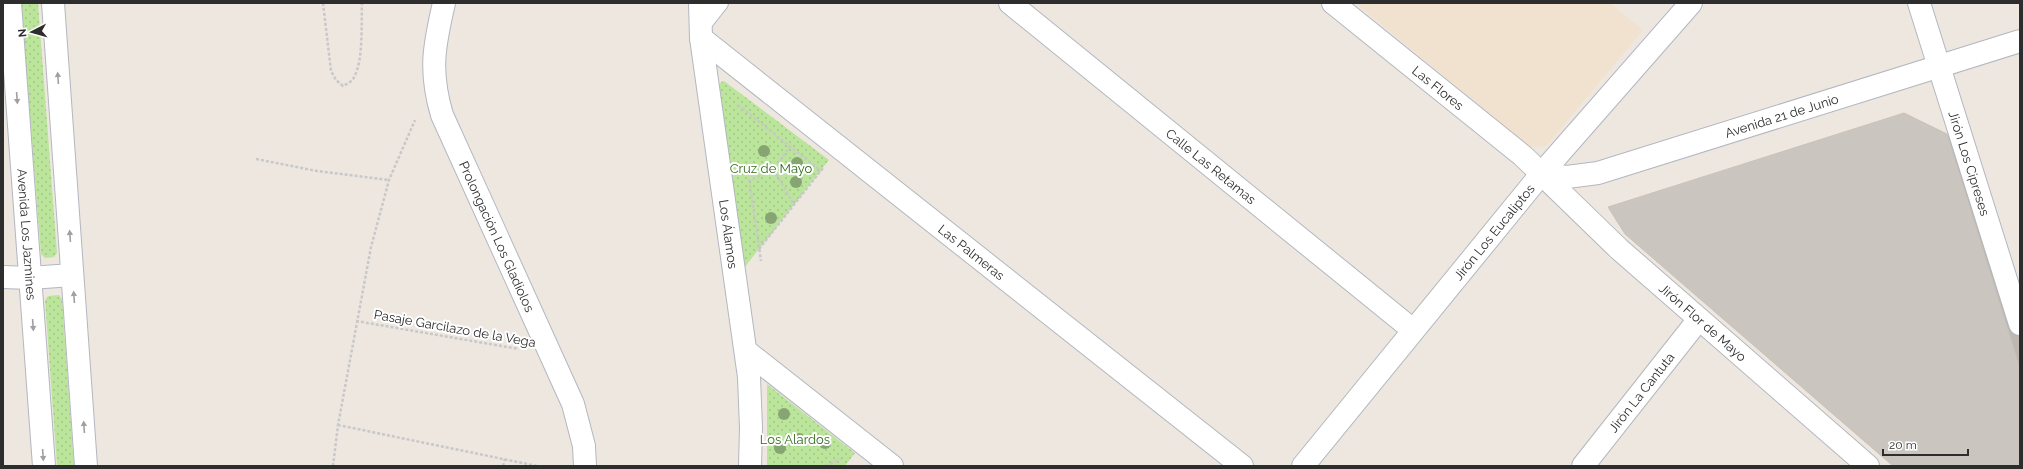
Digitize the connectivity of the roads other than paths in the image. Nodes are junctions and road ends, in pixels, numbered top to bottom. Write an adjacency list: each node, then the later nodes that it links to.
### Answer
1 (10, 3): 13 (street, Avenida Los Jazmines)
2 (53, 3): 15 (street, one-way to 2)
3 (444, 3): 24 (street, Prolongación Los Gladiolos)
4 (700, 3): 10 (street, Los Álamos)
5 (720, 3): 10 (lane)
6 (1010, 3): 20 (street, Calle Las Retamas)
7 (1333, 3): 14 (street, Las Flores)
8 (1691, 3): 14 (street, Jirón Los Eucaliptos)
9 (1919, 3): 12 (street, Jirón Los Cipreses)
10 (701, 33): 21 (street, Los Álamos); 27 (street, Las Palmeras)
11 (2020, 41): 12 (street, Avenida 21 de Junio)
12 (1938, 66): 14 (street, Avenida 21 de Junio); 19 (street, Jirón Los Cipreses)
13 (9, 69): 17 (street, Avenida Los Jazmines, one-way to 17)
14 (1542, 173): 18 (street, Jirón Flor de Mayo); 20 (street, Jirón Los Eucaliptos)
15 (72, 275): 17 (street); 23 (street, one-way to 15)
16 (3, 277): 17 (street)
17 (30, 278): 22 (street, Avenida Los Jazmines, one-way to 22)
18 (1699, 319): 29 (street, Jirón La Cantuta); 30 (street, Jirón Flor de Mayo)
19 (2020, 324)
20 (1413, 330): 28 (street, Jirón Los Eucaliptos)
21 (746, 351): 25 (street, Los Álamos); 26 (street)
22 (44, 466)
23 (86, 466)
24 (584, 466)
25 (750, 466)
26 (892, 466)
27 (1242, 466)
28 (1303, 466)
29 (1583, 466)
30 (1868, 466)

